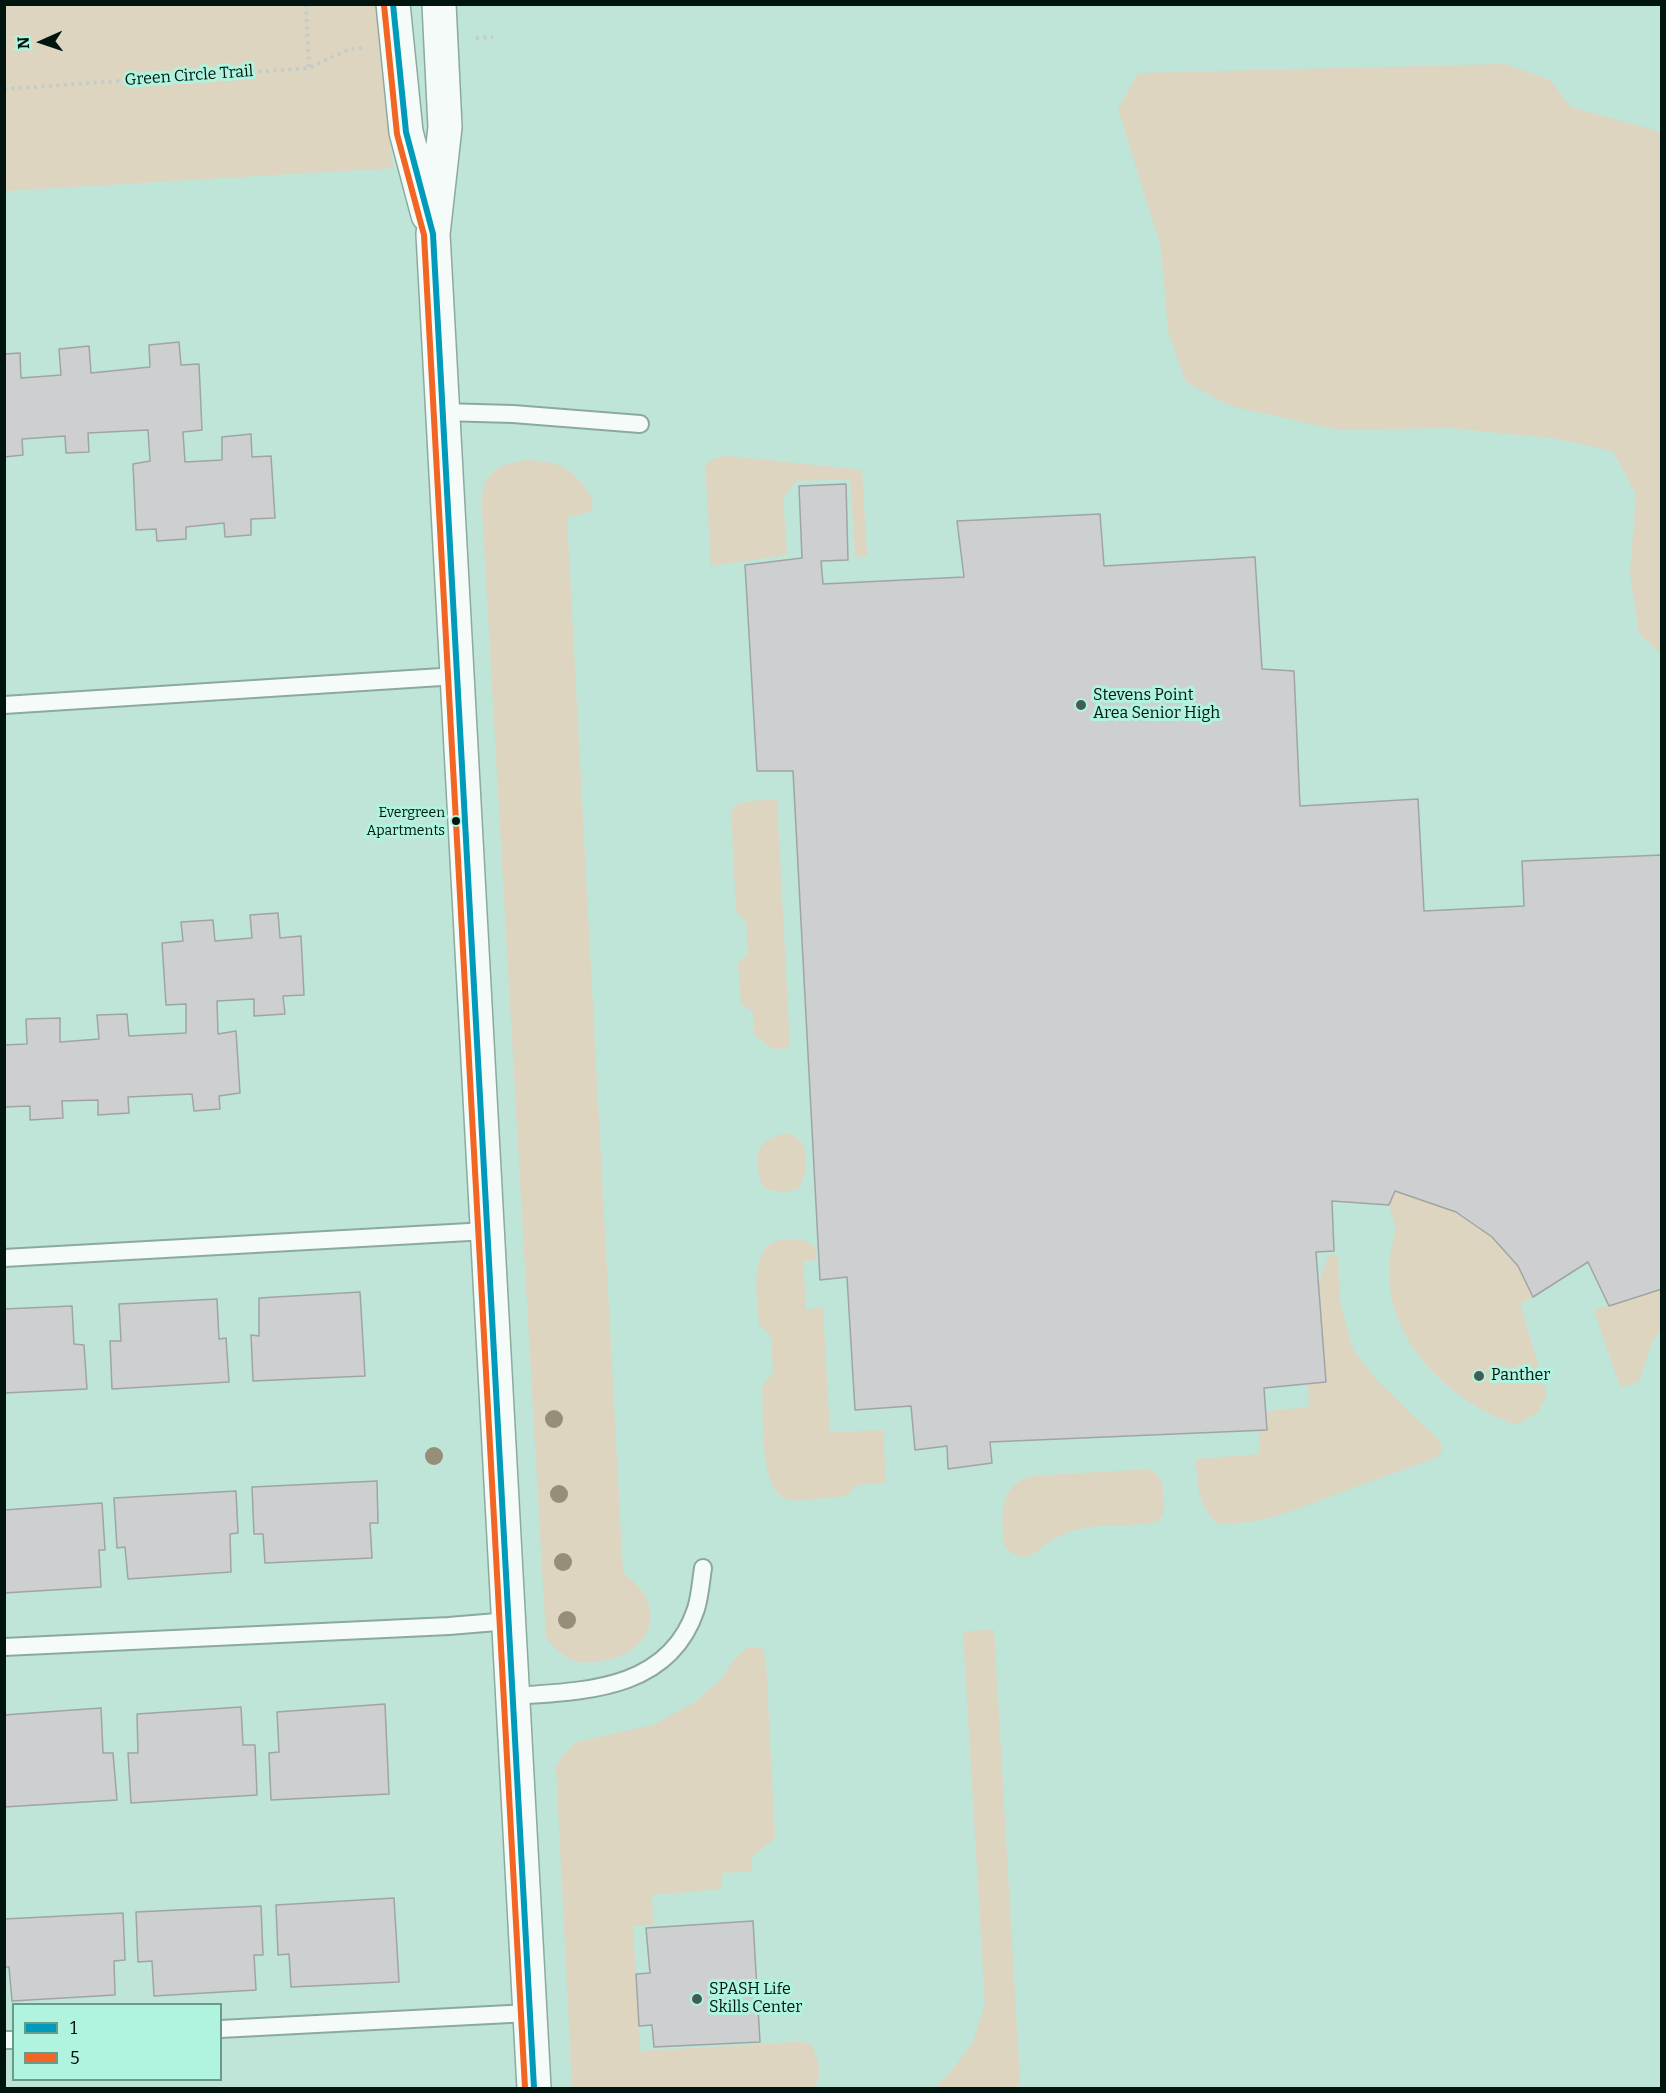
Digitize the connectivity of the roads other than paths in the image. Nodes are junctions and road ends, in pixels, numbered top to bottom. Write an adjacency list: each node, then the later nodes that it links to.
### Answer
1 (393, 4): 3 (street)
2 (439, 4): 3 (street)
3 (433, 234): 4 (street)
4 (442, 412): 5 (lane); 6 (street)
5 (640, 424)
6 (457, 676): 7 (lane); 8 (street)
7 (4, 705)
8 (487, 1231): 9 (lane); 11 (street)
9 (4, 1258)
10 (702, 1568): 13 (lane)
11 (509, 1621): 12 (lane); 13 (street)
12 (4, 1647)
13 (513, 1696): 14 (street)
14 (529, 2013): 15 (lane); 16 (street)
15 (222, 2029)
16 (534, 2088)

